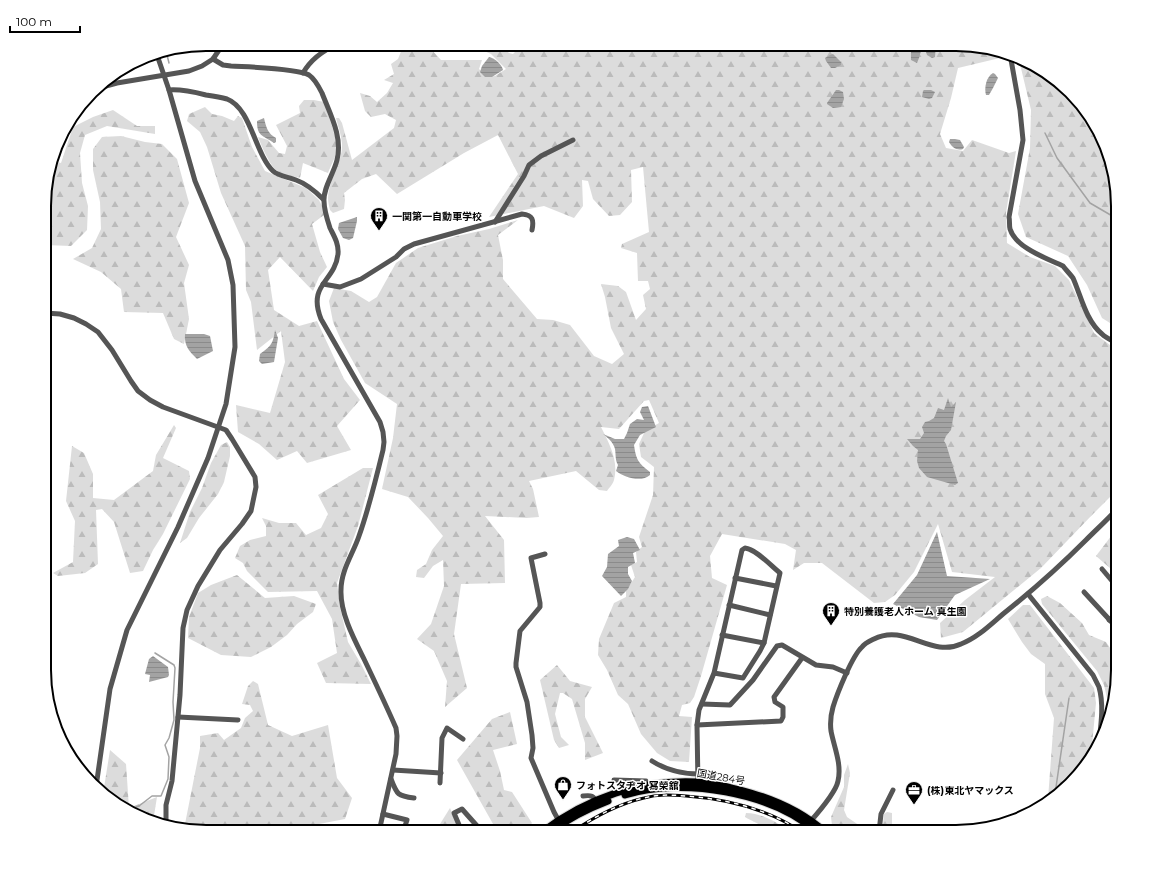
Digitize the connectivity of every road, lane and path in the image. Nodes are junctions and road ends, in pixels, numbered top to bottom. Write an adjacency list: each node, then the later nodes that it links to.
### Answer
1 (218, 51): 4 (street)
2 (325, 51): 6 (street)
3 (158, 58): 7 (street)
4 (213, 59): 6 (street); 7 (street)
5 (1011, 61): 16 (street)
6 (303, 73): 11 (street)
7 (163, 75): 8 (street); 9 (street)
8 (109, 85)
9 (169, 90): 11 (street); 17 (street)
10 (573, 140): 12 (street)
11 (324, 199): 14 (street)
12 (495, 222): 13 (street); 14 (street)
13 (532, 230)
14 (323, 284): 41 (street)
15 (51, 313): 17 (street)
16 (1111, 340)
17 (218, 427): 35 (street); 45 (street)
18 (1111, 515): 25 (street)
19 (545, 554): 55 (street)
20 (1102, 569): 22 (street)
21 (735, 578): 23 (street); 23 (street); 26 (street)
22 (1111, 580)
23 (776, 586): 27 (street)
24 (1084, 592): 28 (street)
25 (1028, 594): 33 (street); 38 (street)
26 (729, 605): 27 (street); 29 (street)
27 (770, 615): 30 (street)
28 (1109, 620)
29 (722, 635): 30 (street); 32 (street)
30 (764, 643): 32 (street)
31 (802, 658): 33 (street); 34 (street); 37 (street)
32 (714, 673): 34 (street)
33 (847, 673): 56 (street)
34 (702, 704): 37 (street)
35 (178, 717): 36 (street); 54 (street)
36 (238, 720)
37 (697, 725): 46 (street)
38 (1100, 727)
39 (463, 739): 42 (street)
40 (652, 761): 46 (street)
41 (393, 770): 42 (street); 43 (street)
42 (440, 773): 47 (street)
43 (391, 779): 51 (street); 53 (street)
44 (614, 780): 48 (street)
45 (97, 781)
46 (698, 781): 48 (highway, 国道284号); 56 (highway, 国道284号)
47 (440, 782)
48 (649, 787): 52 (highway, 国道284号)
49 (893, 790): 65 (street)
50 (583, 796): 52 (street)
51 (414, 798)
52 (596, 802): 55 (highway, 国道284号)
53 (383, 814): 57 (street); 58 (street)
54 (166, 820)
55 (559, 822): 61 (highway, 国道284号); 62 (highway, 国道284号)
56 (810, 822): 63 (highway, 国道284号); 64 (highway, 国道284号)
57 (381, 825)
58 (405, 825)
59 (459, 825): 60 (street)
60 (476, 825)
61 (554, 825)
62 (556, 825)
63 (812, 825)
64 (814, 825)
65 (880, 825)

